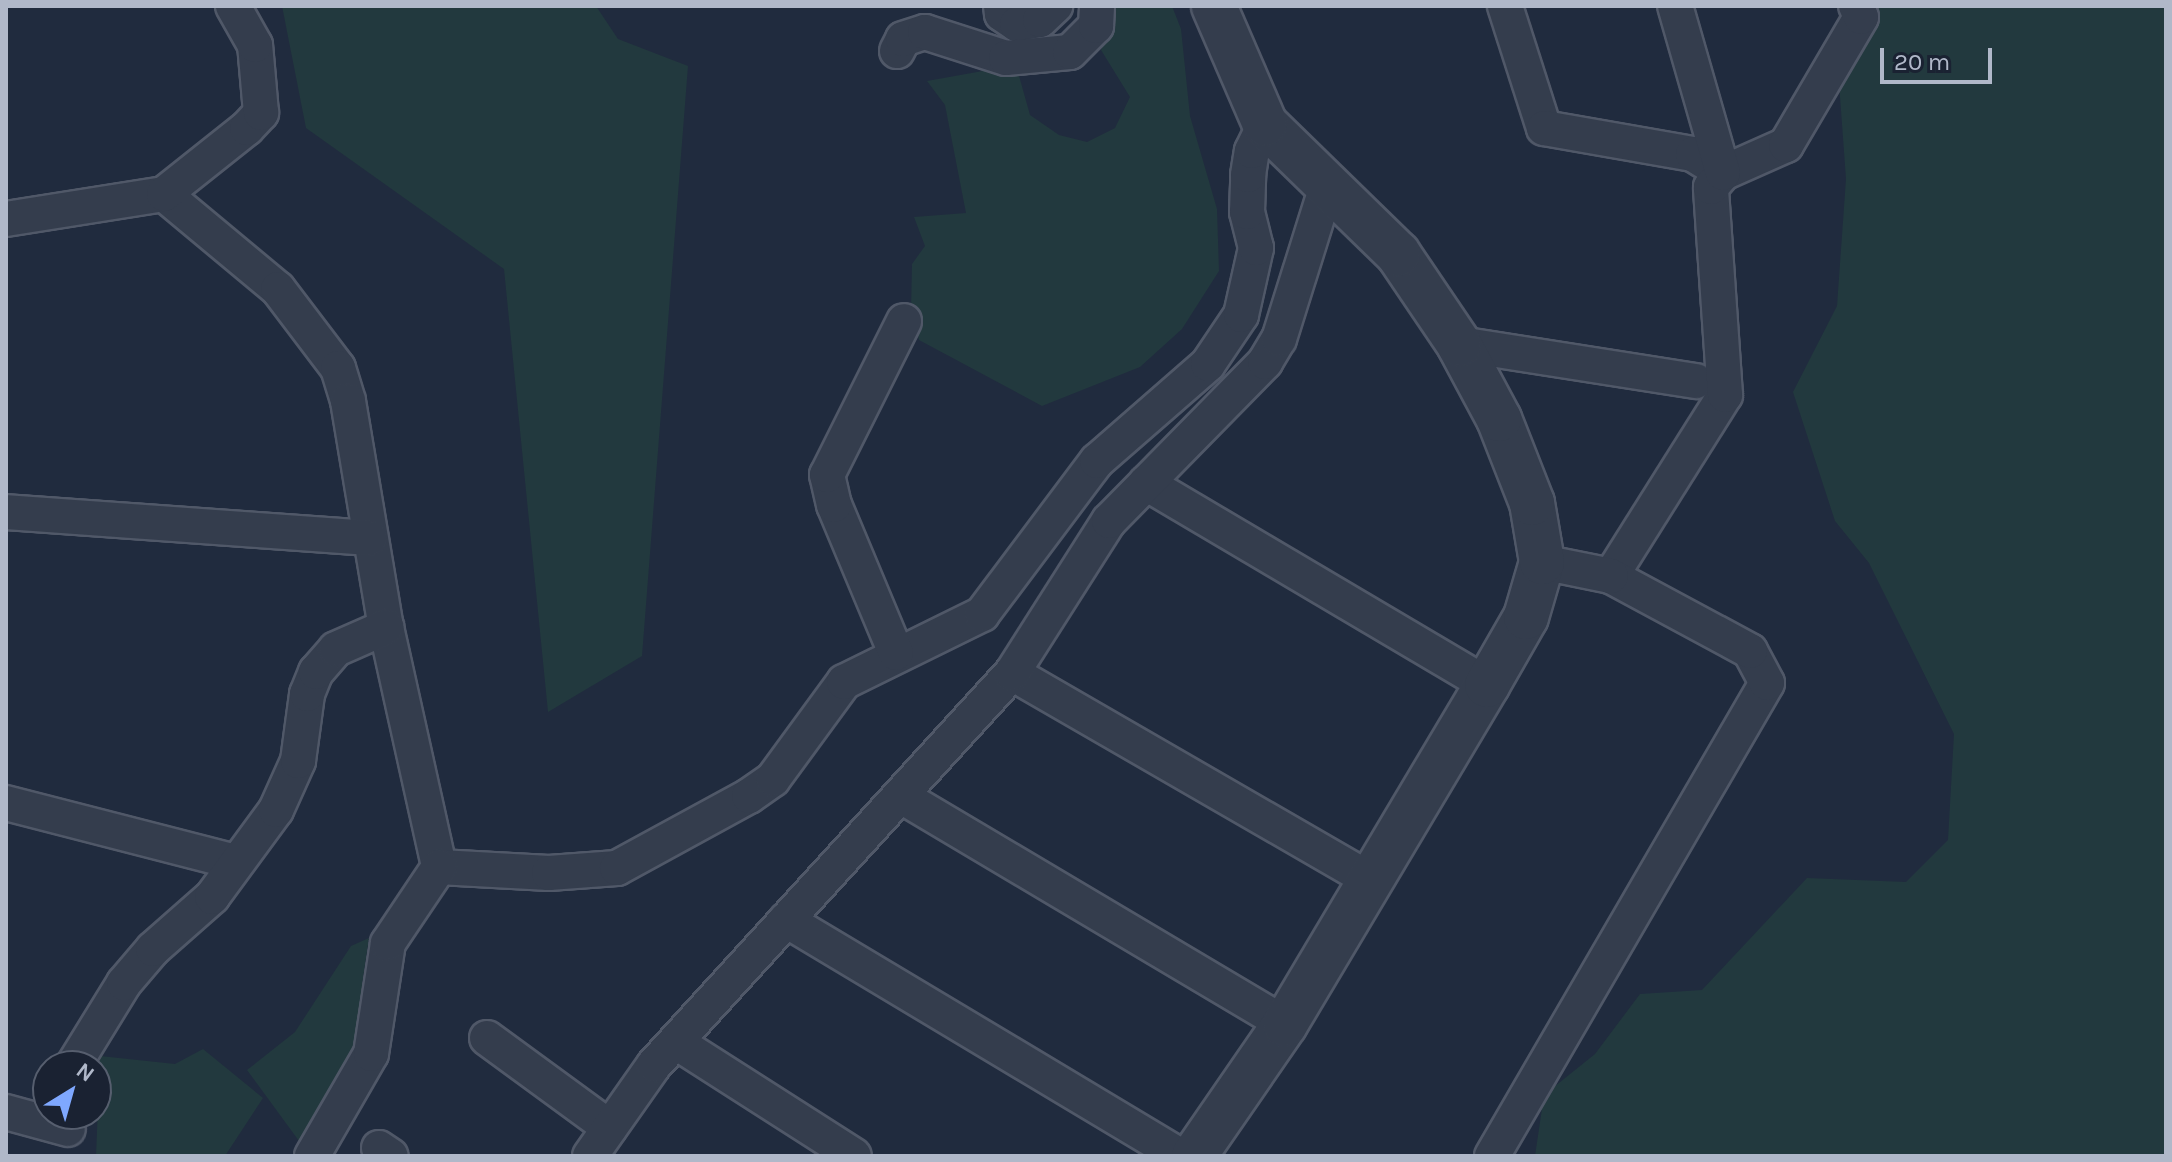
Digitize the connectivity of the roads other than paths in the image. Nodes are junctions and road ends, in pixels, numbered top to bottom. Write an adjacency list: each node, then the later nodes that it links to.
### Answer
1 (233, 6): 13 (street)
2 (1001, 6): 3 (street)
3 (1055, 6)
4 (1097, 6): 9 (street)
5 (1214, 6): 10 (street)
6 (1505, 6): 11 (street)
7 (1675, 6): 11 (street)
8 (1856, 6): 11 (street)
9 (897, 51)
10 (1265, 124): 12 (street); 24 (street)
11 (1723, 173): 22 (street)
12 (1326, 189): 16 (street); 18 (street)
13 (164, 194): 14 (street); 20 (street)
14 (6, 219)
15 (904, 321): 24 (street)
16 (1459, 344): 17 (street); 21 (street)
17 (1696, 381)
18 (1146, 483): 25 (street); 26 (street)
19 (6, 512): 20 (street)
20 (370, 538): 23 (street)
21 (1542, 562): 22 (street); 26 (street)
22 (1611, 576): 45 (street)
23 (386, 627): 29 (street); 30 (street)
24 (896, 653): 30 (street)
25 (1012, 673): 27 (street); 31 (street)
26 (1487, 685): 31 (street)
27 (901, 796): 32 (street); 33 (street)
28 (6, 803): 29 (street)
29 (236, 862): 36 (street)
30 (439, 867): 40 (street)
31 (1370, 880): 33 (street)
32 (786, 920): 35 (street); 43 (street)
33 (1285, 1024): 44 (street)
34 (487, 1038): 38 (street)
35 (676, 1042): 38 (street); 42 (street)
36 (83, 1050)
37 (6, 1112): 39 (street)
38 (610, 1128): 41 (street)
39 (68, 1133)
40 (312, 1156)
41 (590, 1156)
42 (854, 1156)
43 (1180, 1156)
44 (1194, 1156)
45 (1492, 1156)

